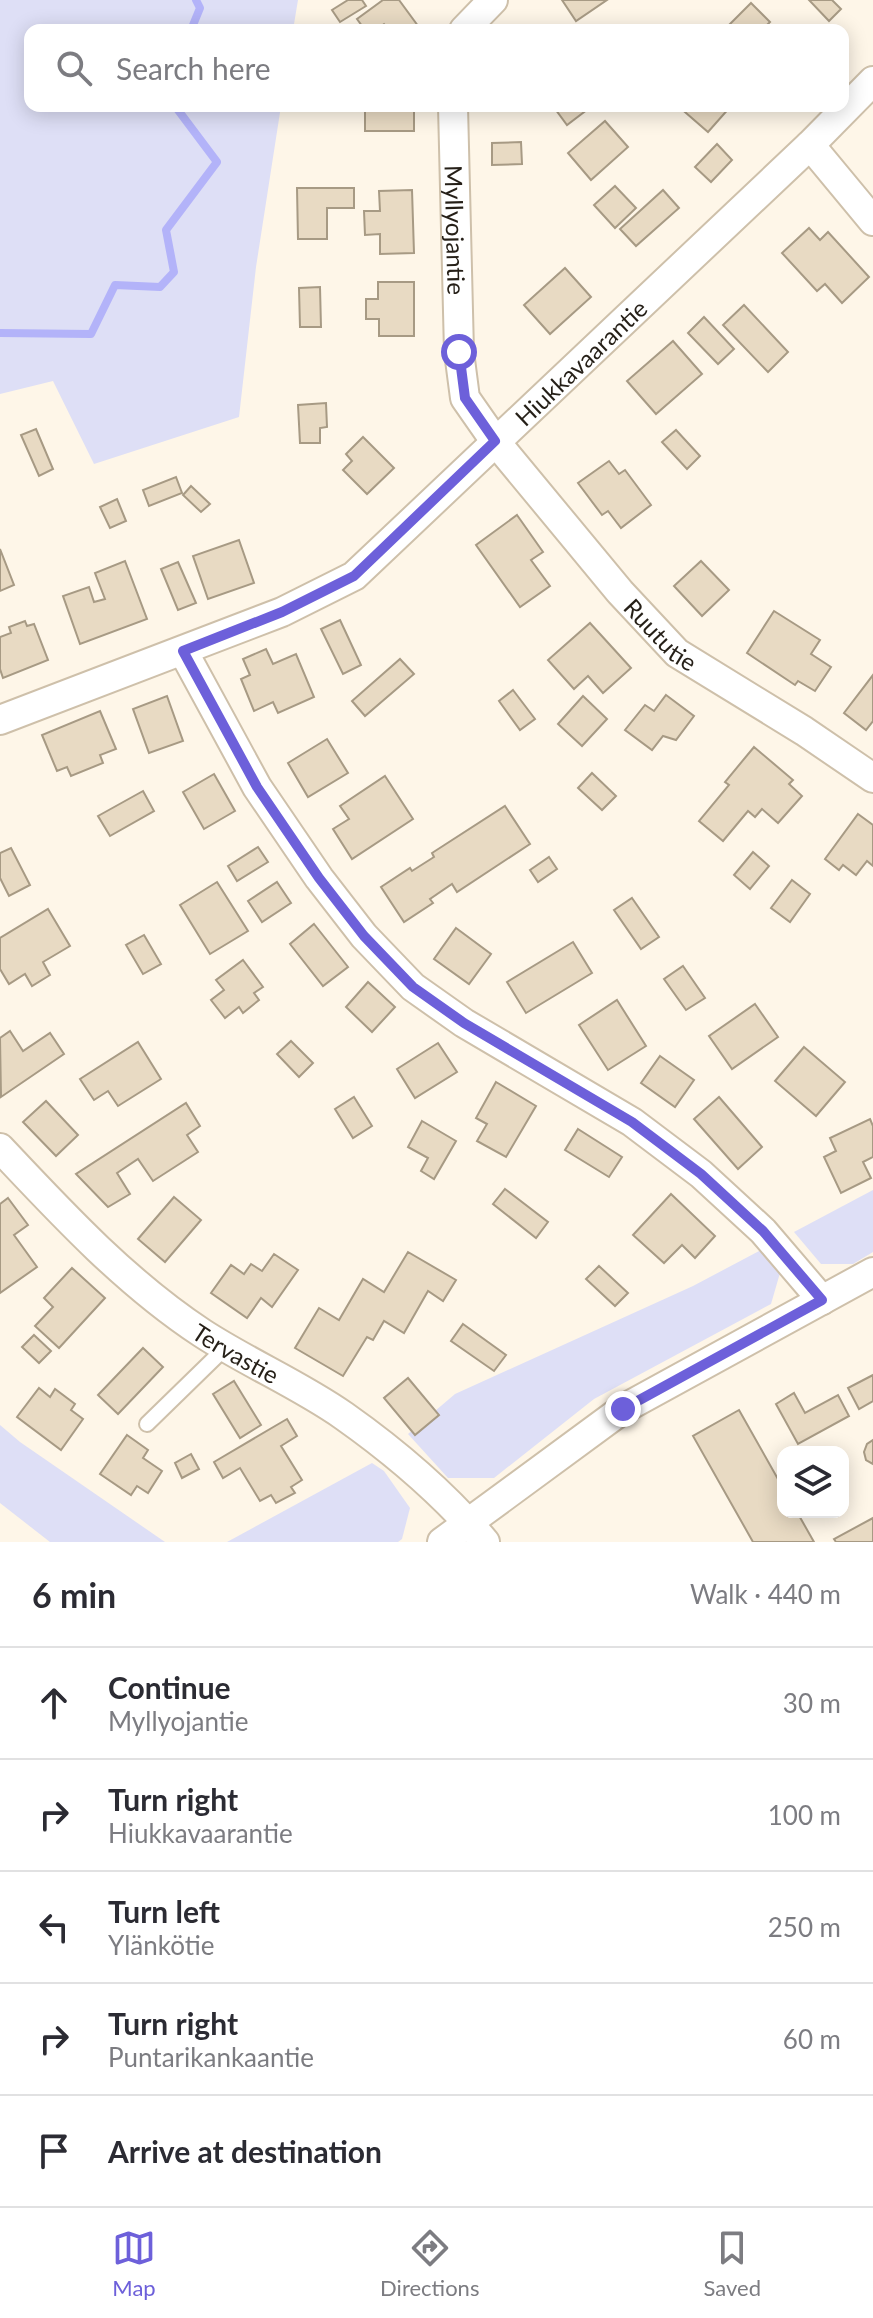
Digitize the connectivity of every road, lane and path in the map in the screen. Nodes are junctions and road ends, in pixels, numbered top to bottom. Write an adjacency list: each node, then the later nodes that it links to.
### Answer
1 (493, 0): 2 (street)
2 (470, 24)
3 (873, 81): 4 (street, Hiukkavaarantie)
4 (849, 105)
5 (453, 112): 9 (street, Myllyojantie)
6 (842, 112): 7 (street, Hiukkavaarantie)
7 (810, 145): 8 (street); 9 (street, Hiukkavaarantie)
8 (873, 221)
9 (495, 441): 10 (street, Hiukkavaarantie); 12 (street, Ruututie)
10 (183, 651): 11 (street, Hiukkavaarantie); 15 (street)
11 (0, 720)
12 (873, 778)
13 (0, 1148): 16 (street, Tervastie)
14 (873, 1272): 15 (street)
15 (822, 1300): 18 (street)
16 (226, 1347): 17 (lane); 18 (street, Tervastie)
17 (147, 1424)
18 (477, 1532): 19 (street)
19 (442, 1542)

